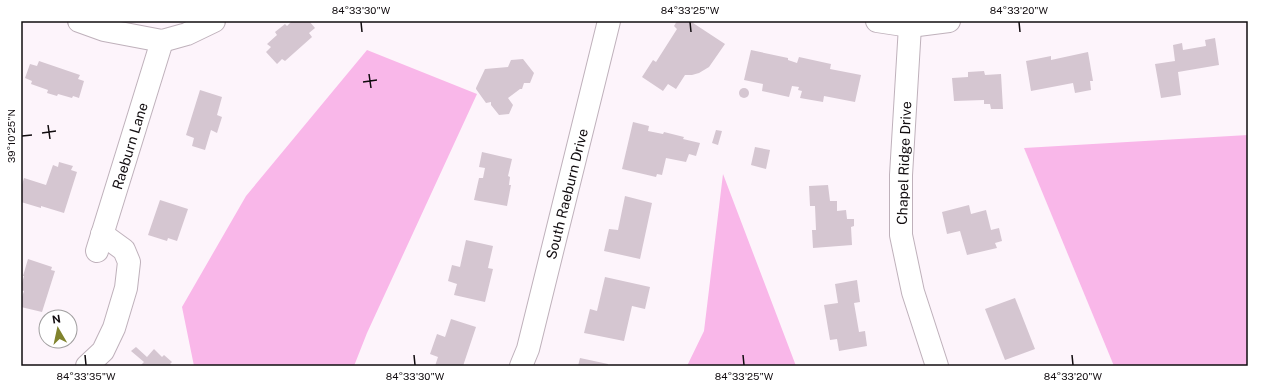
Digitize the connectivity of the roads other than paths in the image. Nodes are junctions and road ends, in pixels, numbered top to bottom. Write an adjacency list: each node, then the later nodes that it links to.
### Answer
1 (79, 21): 7 (street)
2 (214, 21): 7 (street)
3 (609, 21): 9 (street, South Raeburn Drive)
4 (877, 21): 6 (street)
5 (949, 21): 6 (street)
6 (910, 26): 10 (street, Chapel Ridge Drive)
7 (162, 41): 8 (street, Raeburn Lane)
8 (87, 366)
9 (521, 366)
10 (937, 366)

